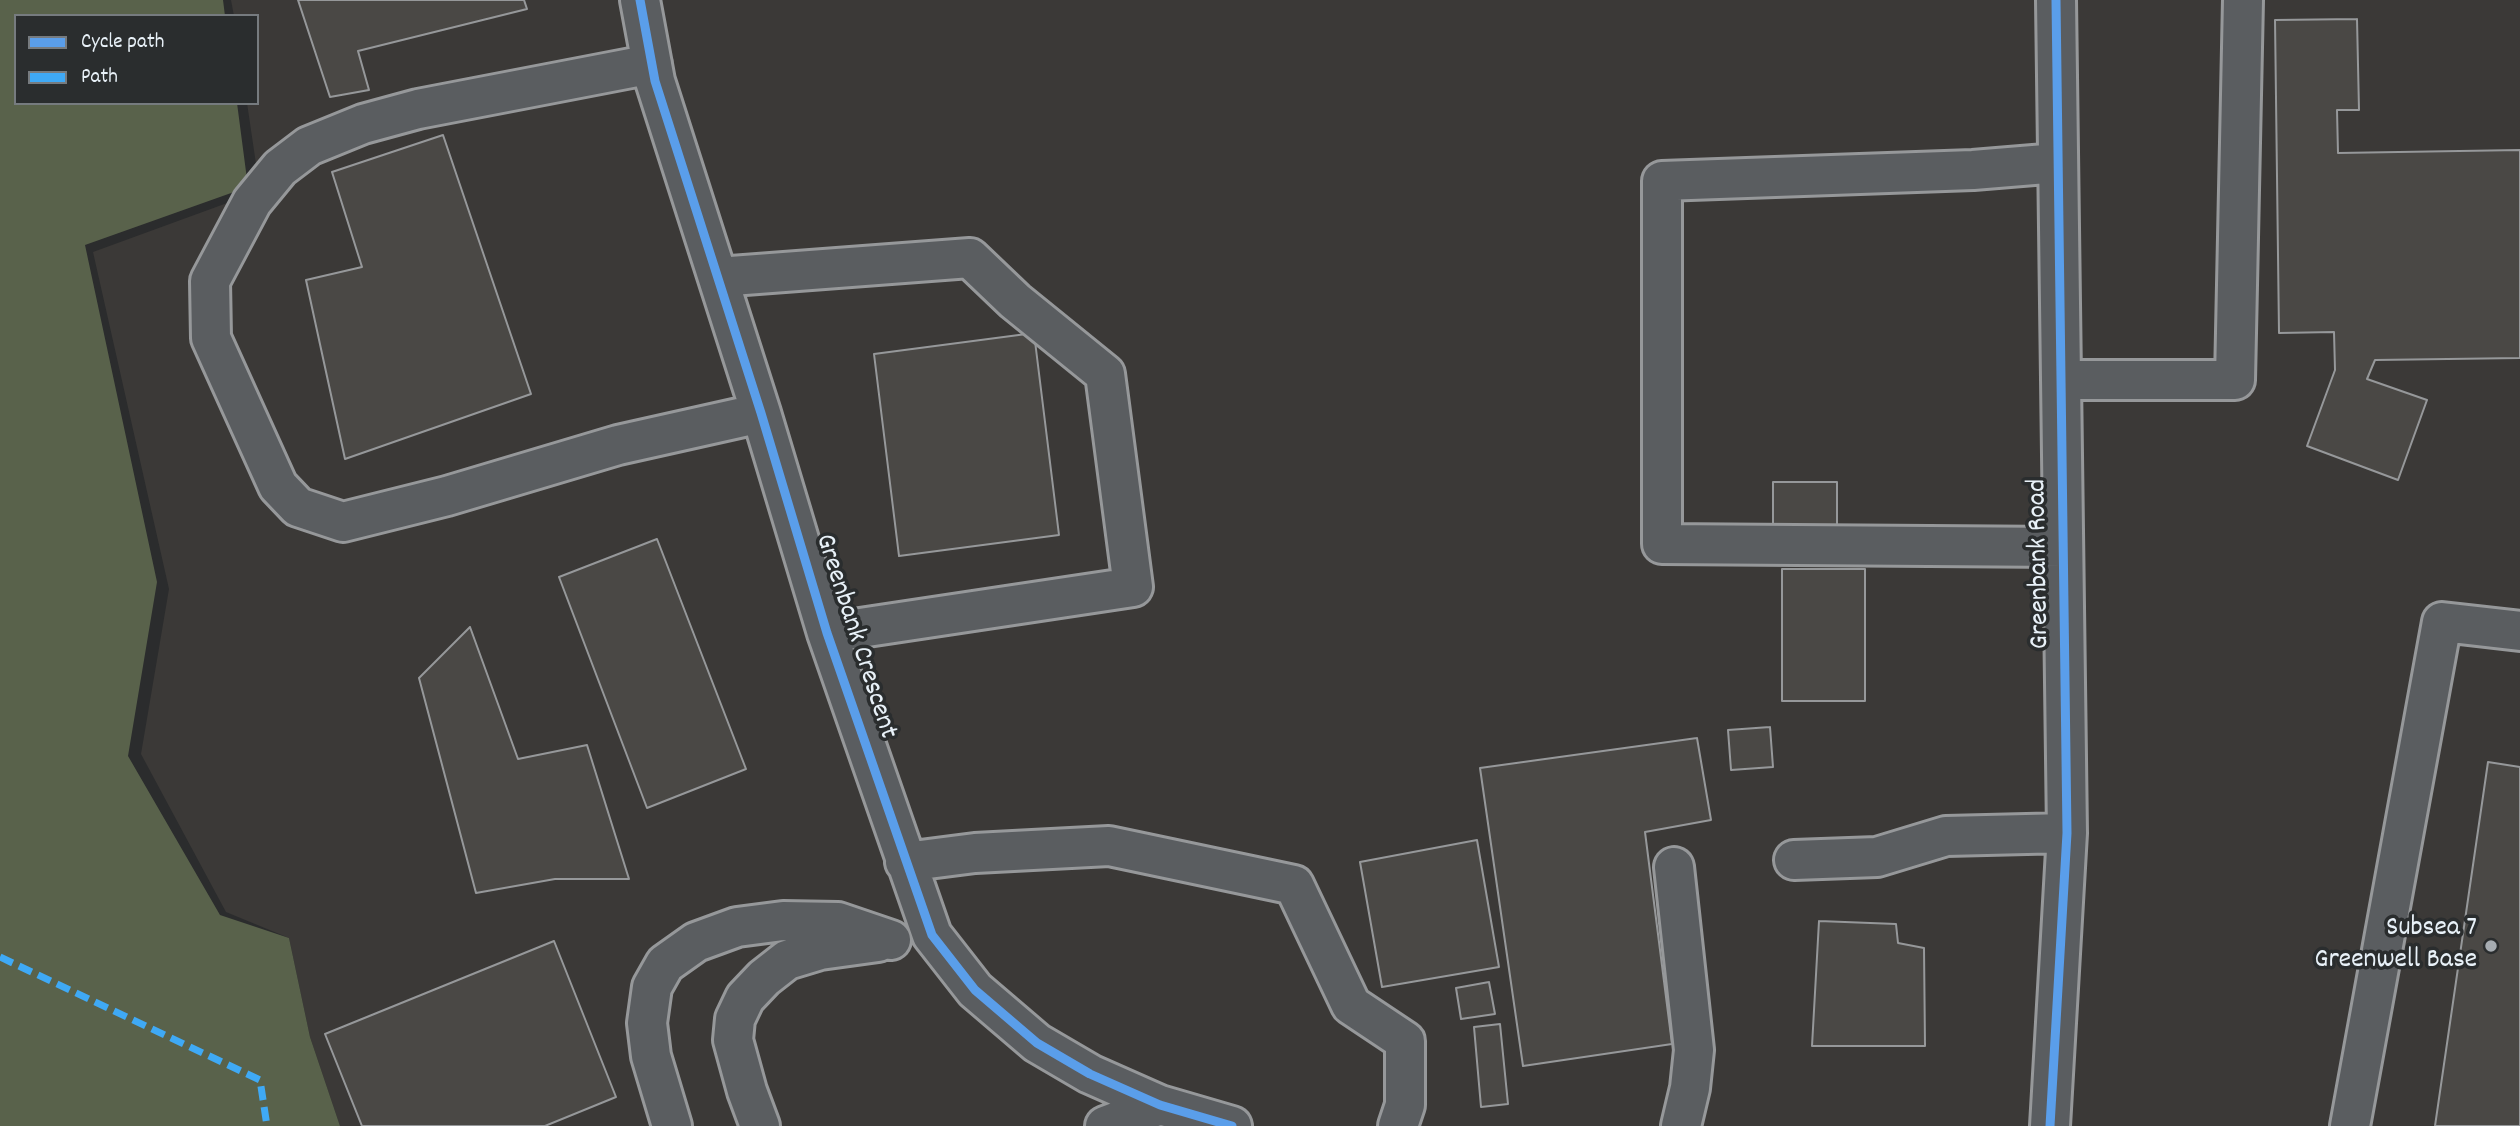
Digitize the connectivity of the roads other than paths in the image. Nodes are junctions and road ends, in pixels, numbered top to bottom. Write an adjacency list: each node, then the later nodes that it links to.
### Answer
1 (640, 0): 4 (street, Greenbank Crescent)
2 (2056, 0): 5 (street, Greenbank Road)
3 (2243, 0): 7 (street)
4 (652, 64): 6 (street, Greenbank Crescent); 8 (street)
5 (2058, 163): 7 (street, Greenbank Road); 9 (street)
6 (718, 277): 8 (street, Greenbank Crescent); 11 (street)
7 (2061, 380): 9 (street, Greenbank Road)
8 (761, 413): 11 (street, Greenbank Crescent)
9 (2063, 547): 12 (street, Greenbank Road)
10 (2520, 631): 26 (street)
11 (827, 633): 14 (street, Greenbank Crescent)
12 (2067, 833): 13 (street); 25 (street, Greenbank Road)
13 (1794, 860)
14 (905, 862): 16 (street, Greenbank Crescent); 23 (street)
15 (1674, 867): 24 (street)
16 (932, 935): 17 (street); 18 (street, Greenbank Crescent)
17 (891, 940): 20 (street); 21 (street)
18 (1160, 1105): 19 (street, Greenbank Crescent); 22 (street)
19 (1216, 1124)
20 (672, 1126)
21 (760, 1126)
22 (1105, 1126)
23 (1398, 1126)
24 (1681, 1126)
25 (2050, 1126)
26 (2350, 1126)

